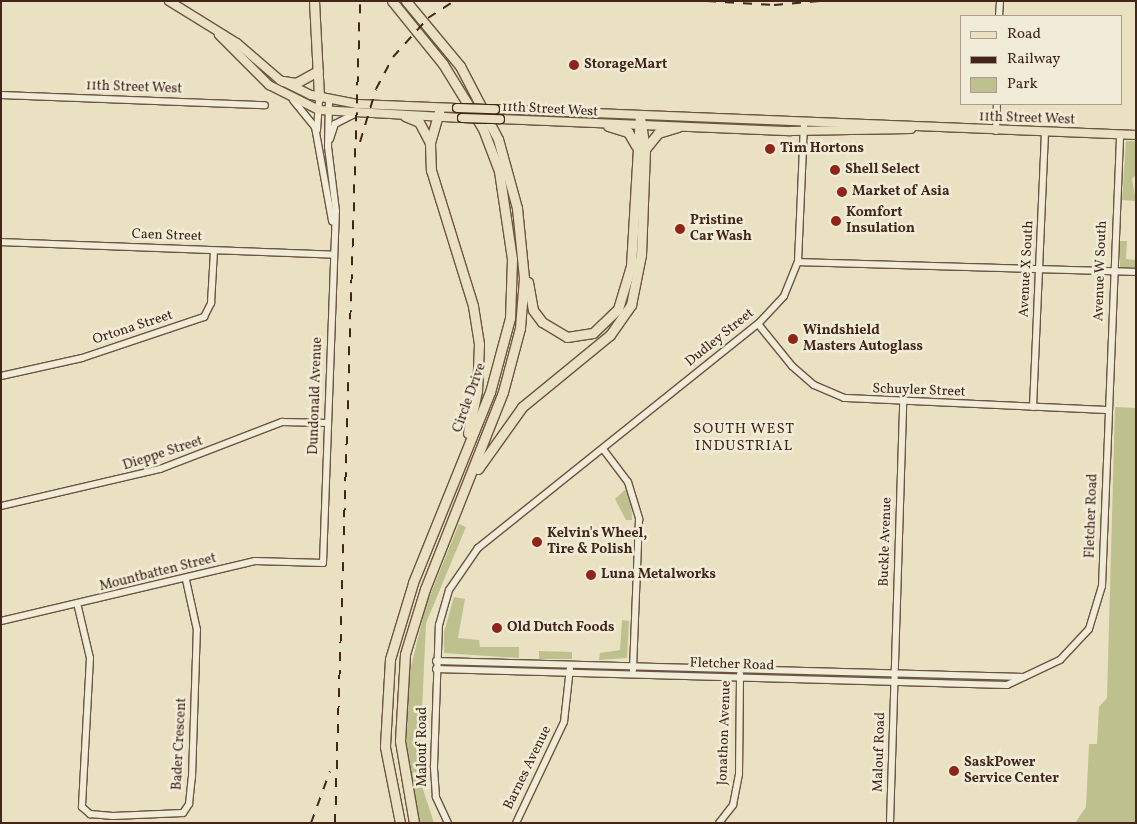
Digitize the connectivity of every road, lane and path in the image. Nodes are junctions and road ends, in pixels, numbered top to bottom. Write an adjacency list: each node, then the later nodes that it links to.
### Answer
1 (169, 1): 7 (main road, 11th Street West)
2 (314, 1): 8 (highway)
3 (392, 1): 53 (highway, Circle Drive)
4 (406, 1): 39 (highway, Circle Drive)
5 (1000, 1): 6 (street)
6 (999, 15)
7 (210, 26): 9 (main road, 11th Street West); 12 (main road, 11th Street West)
8 (318, 71): 9 (highway); 11 (highway)
9 (283, 81): 11 (main road, 11th Street West)
10 (1, 95): 14 (street, 11th Street West)
11 (319, 98): 13 (main road, 11th Street West); 17 (street, Dundonald Avenue)
12 (293, 100): 17 (main road, 11th Street West); 33 (street, Dundonald Avenue)
13 (329, 100): 16 (main road, 11th Street West); 18 (street, Dundonald Avenue)
14 (265, 105)
15 (997, 105): 29 (street)
16 (440, 108): 21 (main road, 11th Street West, bridge); 22 (highway)
17 (319, 110): 18 (main road, 11th Street West); 33 (street, Dundonald Avenue)
18 (329, 112): 19 (main road, 11th Street West); 35 (street, Dundonald Avenue)
19 (353, 115): 20 (main road, 11th Street West); 35 (street, Dundonald Avenue)
20 (405, 116): 22 (main road, 11th Street West); 34 (highway)
21 (640, 116): 23 (main road, 11th Street West); 25 (highway)
22 (436, 117): 24 (main road, 11th Street West, bridge); 34 (highway)
23 (804, 122): 27 (main road, 11th Street West); 28 (street, Dudley Street)
24 (608, 126): 25 (main road, 11th Street West); 36 (highway)
25 (641, 126): 26 (main road, 11th Street West); 36 (highway)
26 (678, 127): 28 (main road, 11th Street West); 36 (highway)
27 (918, 128): 28 (main road, 11th Street West); 29 (main road, 11th Street West)
28 (804, 131): 42 (street, Dudley Street)
29 (996, 131): 30 (main road, 11th Street West)
30 (1045, 132): 31 (main road, 11th Street West); 43 (street, Avenue X South)
31 (1120, 134): 32 (main road, 11th Street West); 44 (street, Avenue W South)
32 (1136, 134)
33 (317, 136): 37 (street, Dundonald Avenue)
34 (430, 144): 53 (highway)
35 (328, 147): 37 (street, Dundonald Avenue)
36 (641, 147): 39 (highway); 54 (highway)
37 (333, 230): 41 (street, Dundonald Avenue)
38 (1, 242): 40 (street, Caen Street)
39 (521, 242): 54 (highway, Circle Drive)
40 (214, 251): 41 (street, Caen Street); 47 (street, Ortona Street)
41 (332, 255): 51 (street, Dundonald Avenue)
42 (798, 262): 43 (street); 46 (street, Dudley Street)
43 (1039, 270): 44 (street); 49 (street, Avenue X South)
44 (1113, 272): 45 (street); 50 (street, Avenue W South)
45 (1136, 272)
46 (758, 324): 48 (street, Schuyler Street); 52 (street, Dudley Street)
47 (1, 376)
48 (903, 403): 49 (street, Schuyler Street); 66 (street, Buckle Avenue)
49 (1033, 407): 50 (street, Schuyler Street)
50 (1109, 410): 67 (street, Fletcher Road)
51 (328, 422): 55 (street, Dieppe Street); 56 (street, Dundonald Avenue)
52 (603, 449): 60 (street, Dudley Street); 61 (street)
53 (464, 452): 70 (highway, Circle Drive)
54 (464, 490): 71 (highway, Circle Drive)
55 (1, 506)
56 (323, 564): 57 (street, Mountbatten Street)
57 (186, 580): 58 (street, Mountbatten Street); 58 (street, Bader Crescent)
58 (78, 607): 59 (street, Mountbatten Street)
59 (1, 622)
60 (436, 661): 62 (street, Fletcher Road); 64 (street, Dudley Street)
61 (634, 666): 62 (street, Fletcher Road); 63 (street, Fletcher Road); 65 (street)
62 (570, 668): 64 (street, Fletcher Road); 65 (street, Fletcher Road); 73 (street, Barnes Avenue)
63 (740, 668): 66 (street, Fletcher Road); 68 (street, Jonathon Avenue)
64 (436, 669): 72 (street, Malouf Road)
65 (633, 673): 68 (street, Fletcher Road)
66 (894, 675): 67 (street, Fletcher Road); 69 (street, Buckle Avenue)
67 (1025, 677): 69 (street, Fletcher Road)
68 (740, 678): 69 (street, Fletcher Road); 74 (street, Jonathon Avenue)
69 (894, 683): 75 (street, Malouf Road)
70 (399, 823)
71 (414, 823)
72 (448, 823)
73 (516, 823)
74 (720, 823)
75 (890, 823)

